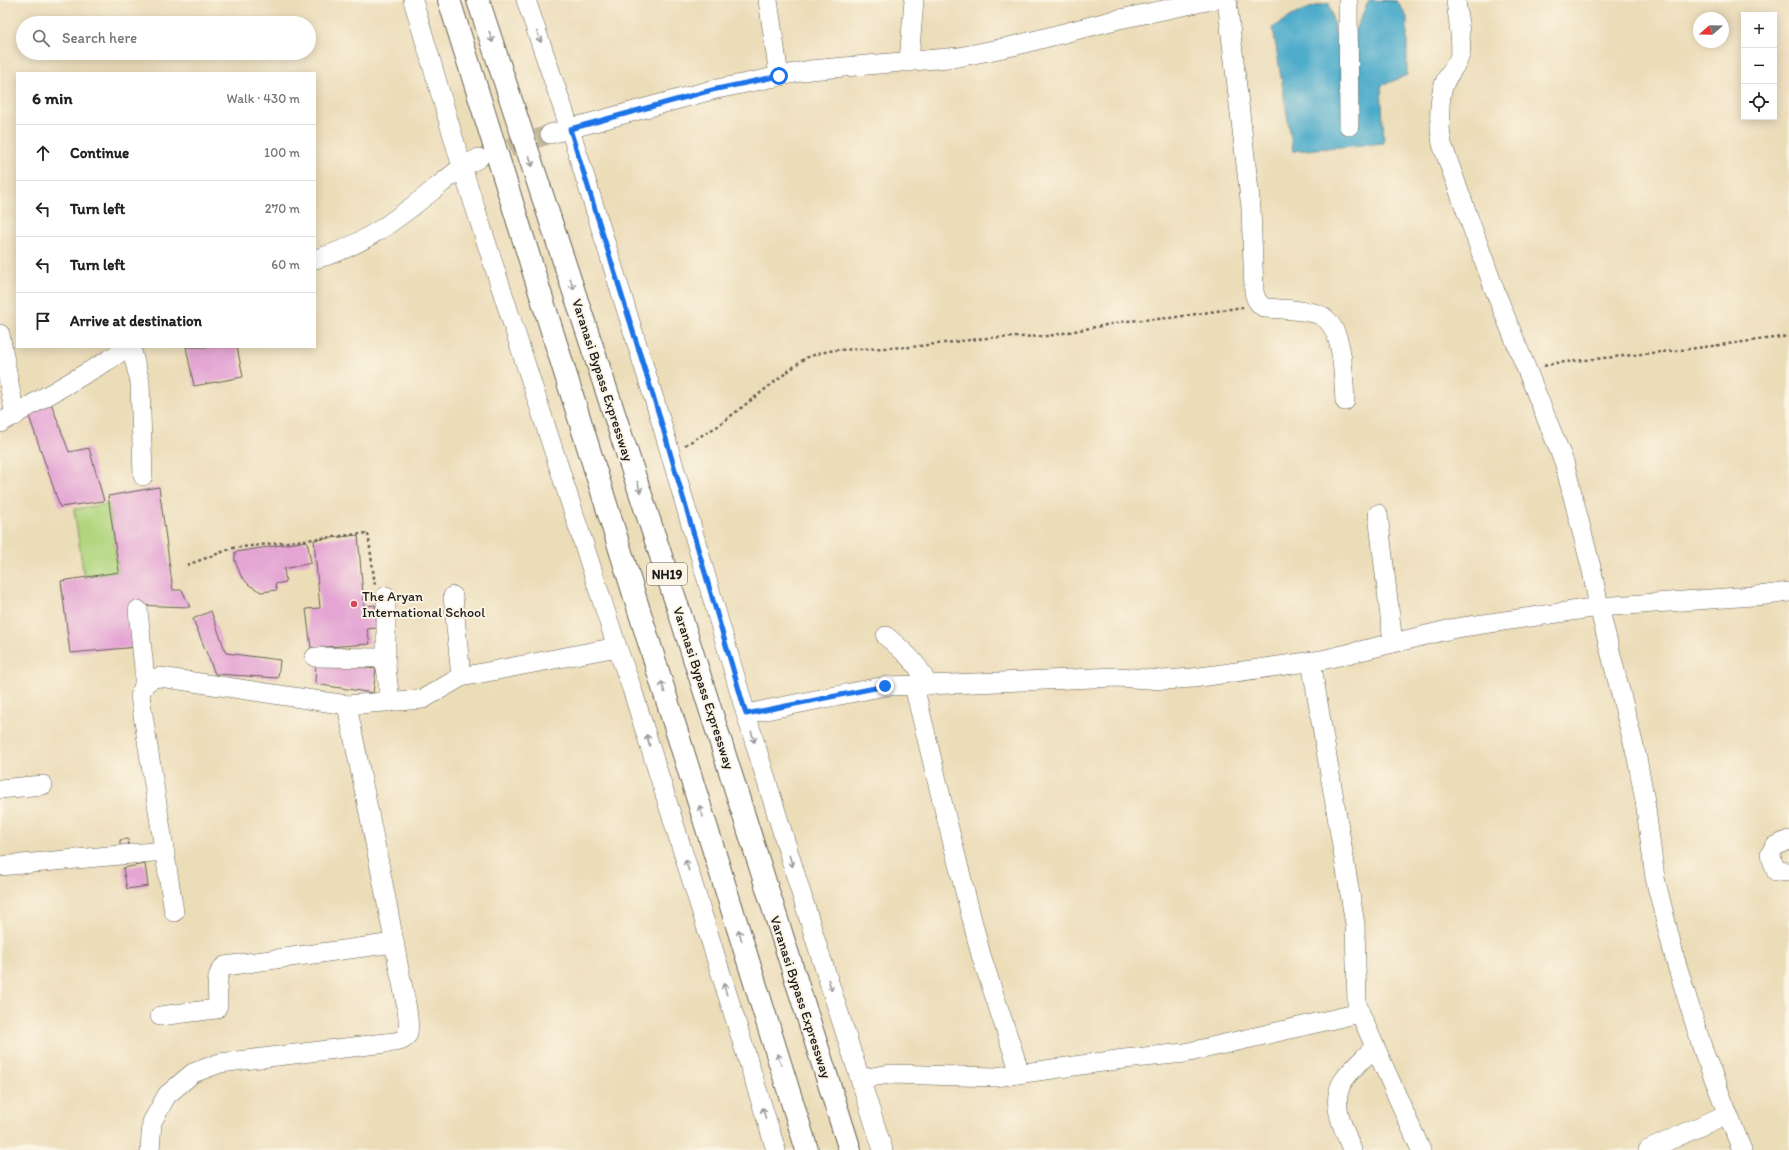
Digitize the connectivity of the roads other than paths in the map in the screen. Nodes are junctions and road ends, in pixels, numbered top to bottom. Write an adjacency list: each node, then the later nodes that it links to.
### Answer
1 (413, 0): 17 (street)
2 (448, 0): 59 (highway, NH19, one-way to 2)
3 (478, 0): 60 (highway, Varanasi Bypass Expressway / NH19, one-way to 60)
4 (526, 0): 14 (street, one-way to 14)
5 (768, 0): 12 (street)
6 (914, 0): 11 (street)
7 (1212, 0): 11 (street)
8 (1227, 0): 22 (street)
9 (1348, 0): 13 (street)
10 (1456, 0): 29 (street)
11 (909, 62): 12 (street)
12 (779, 76): 14 (street)
13 (1349, 126)
14 (570, 129): 15 (street); 42 (street)
15 (550, 134)
16 (479, 158): 17 (street)
17 (462, 167): 18 (street); 33 (street)
18 (316, 260)
19 (0, 334): 23 (street)
20 (126, 348): 23 (street)
21 (131, 348): 24 (street)
22 (1345, 401)
23 (8, 419)
24 (143, 476)
25 (1378, 514): 32 (street)
26 (1789, 592): 29 (street)
27 (386, 596): 36 (street)
28 (453, 596): 37 (street)
29 (1599, 607): 32 (street); 56 (street)
30 (138, 610): 38 (street)
31 (886, 636): 39 (street)
32 (1393, 643): 35 (street)
33 (617, 647): 37 (street); 58 (street, one-way to 33)
34 (314, 657): 36 (street)
35 (1311, 661): 39 (street); 51 (street)
36 (386, 666): 40 (street)
37 (462, 677): 40 (street)
38 (144, 685): 41 (street); 46 (street)
39 (920, 686): 42 (street); 54 (street)
40 (390, 702): 41 (street)
41 (347, 705): 50 (street)
42 (746, 714): 55 (street, one-way to 55)
43 (43, 785): 44 (street)
44 (0, 788)
45 (1789, 840): 48 (street)
46 (164, 851): 47 (street); 49 (street)
47 (0, 866)
48 (1789, 872)
49 (174, 912)
50 (394, 943): 52 (street); 57 (street)
51 (1360, 1013): 53 (street); 54 (street)
52 (160, 1016)
53 (1374, 1047): 62 (street); 63 (street)
54 (1017, 1074): 55 (street)
55 (860, 1079): 61 (street)
56 (1727, 1114): 64 (street); 65 (street)
57 (150, 1150)
58 (776, 1150)
59 (807, 1150)
60 (850, 1150)
61 (883, 1150)
62 (1352, 1150)
63 (1421, 1150)
64 (1648, 1150)
65 (1742, 1150)

